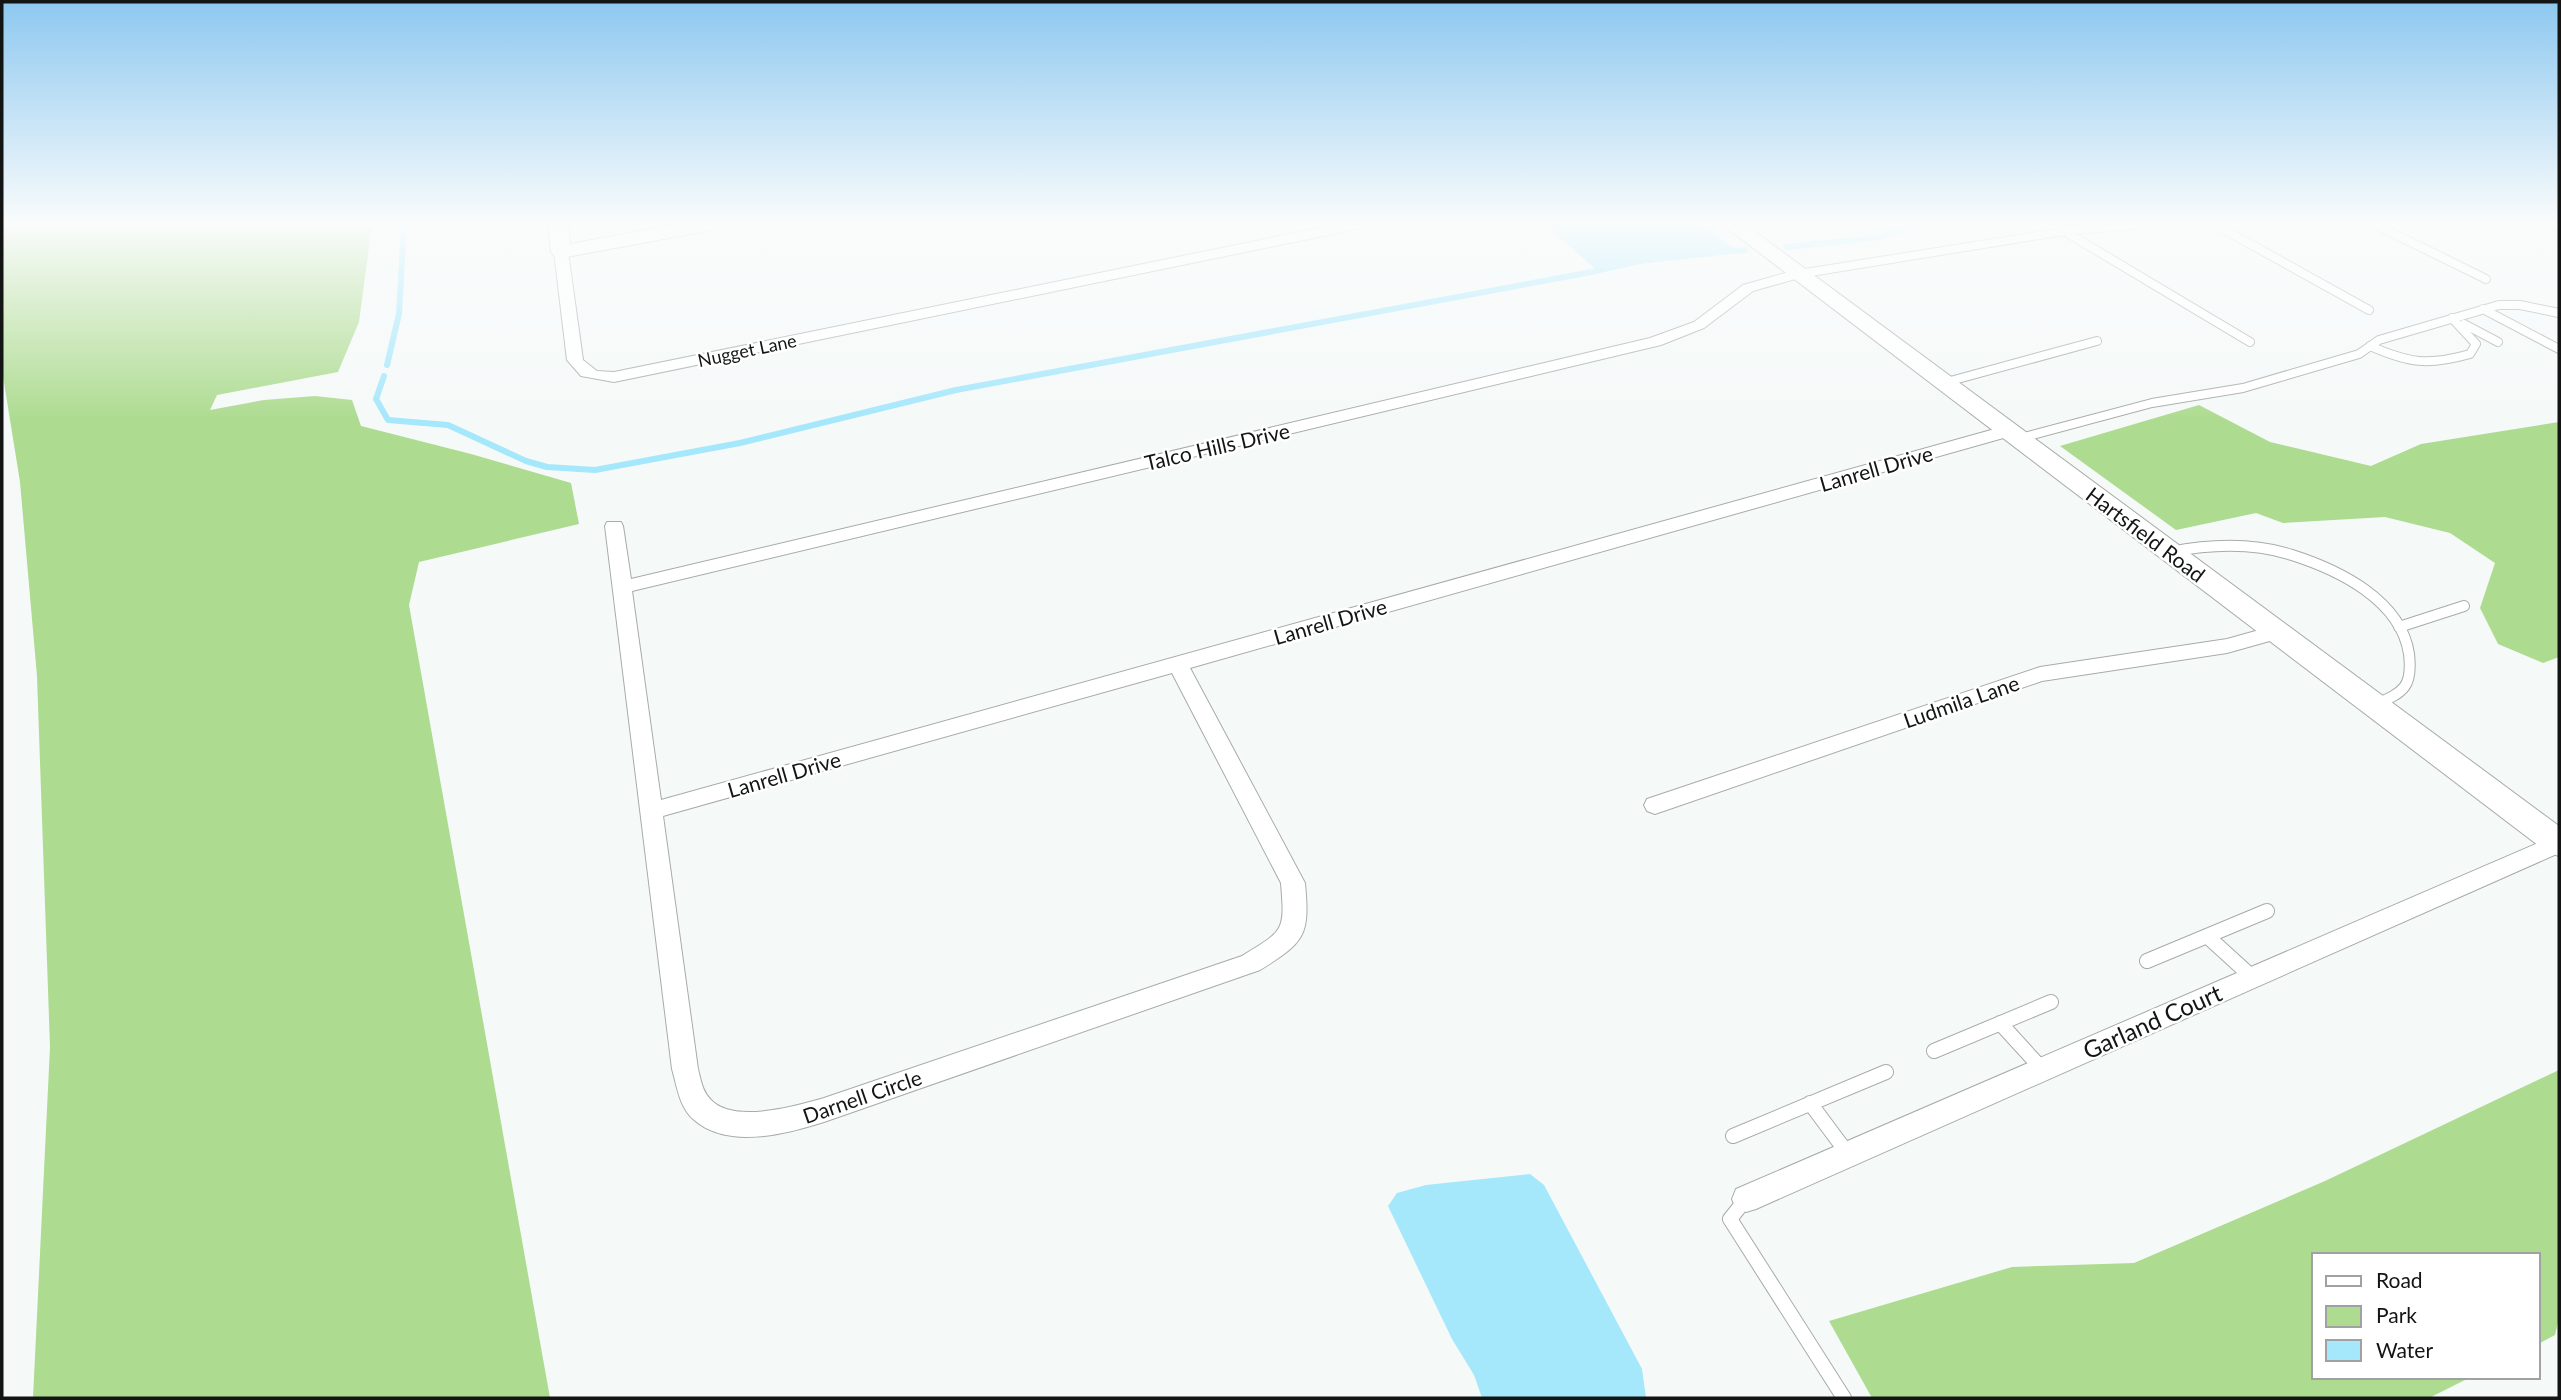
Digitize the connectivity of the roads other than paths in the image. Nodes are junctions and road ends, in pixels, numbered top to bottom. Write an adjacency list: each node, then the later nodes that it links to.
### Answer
1 (566, 290): 2 (street, Nugget Lane)
2 (1040, 290)
3 (1745, 290): 20 (street, Talco Hills Drive)
4 (1819, 290): 16 (street, Hartsfield Road)
5 (2163, 290): 12 (lane)
6 (2334, 290): 8 (lane)
7 (2483, 309): 9 (lane); 10 (lane); 15 (lane)
8 (2369, 310)
9 (2559, 313)
10 (2452, 318): 13 (lane); 14 (lane); 14 (lane)
11 (2097, 341): 16 (lane)
12 (2250, 342)
13 (2498, 342)
14 (2370, 346): 17 (lane)
15 (2559, 349)
16 (1943, 383): 17 (street, Hartsfield Road)
17 (2012, 435): 19 (street, Hartsfield Road); 24 (street, Lanrell Drive)
18 (614, 526): 20 (street, Darnell Circle)
19 (2170, 552): 22 (lane); 23 (street, Hartsfield Road)
20 (622, 587): 27 (street, Darnell Circle)
21 (2464, 606): 22 (lane)
22 (2399, 627): 25 (lane)
23 (2277, 632): 25 (street, Hartsfield Road); 26 (street, Ludmila Lane)
24 (1178, 664): 27 (street, Lanrell Drive); 27 (street, Darnell Circle)
25 (2375, 705): 28 (street, Hartsfield Road)
26 (1655, 805)
27 (652, 811)
28 (2559, 843): 32 (street, Garland Court)
29 (2267, 911): 30 (lane)
30 (2207, 936): 31 (lane); 32 (lane)
31 (2147, 961)
32 (2252, 977): 36 (street, Garland Court)
33 (2051, 1002): 34 (lane)
34 (2000, 1023): 35 (lane); 36 (lane)
35 (1934, 1051)
36 (2042, 1069): 40 (street, Garland Court)
37 (1886, 1072): 38 (lane)
38 (1810, 1104): 39 (lane); 40 (lane)
39 (1733, 1136)
40 (1848, 1154): 41 (street, Garland Court)
41 (1746, 1199): 42 (lane)
42 (1844, 1398)

